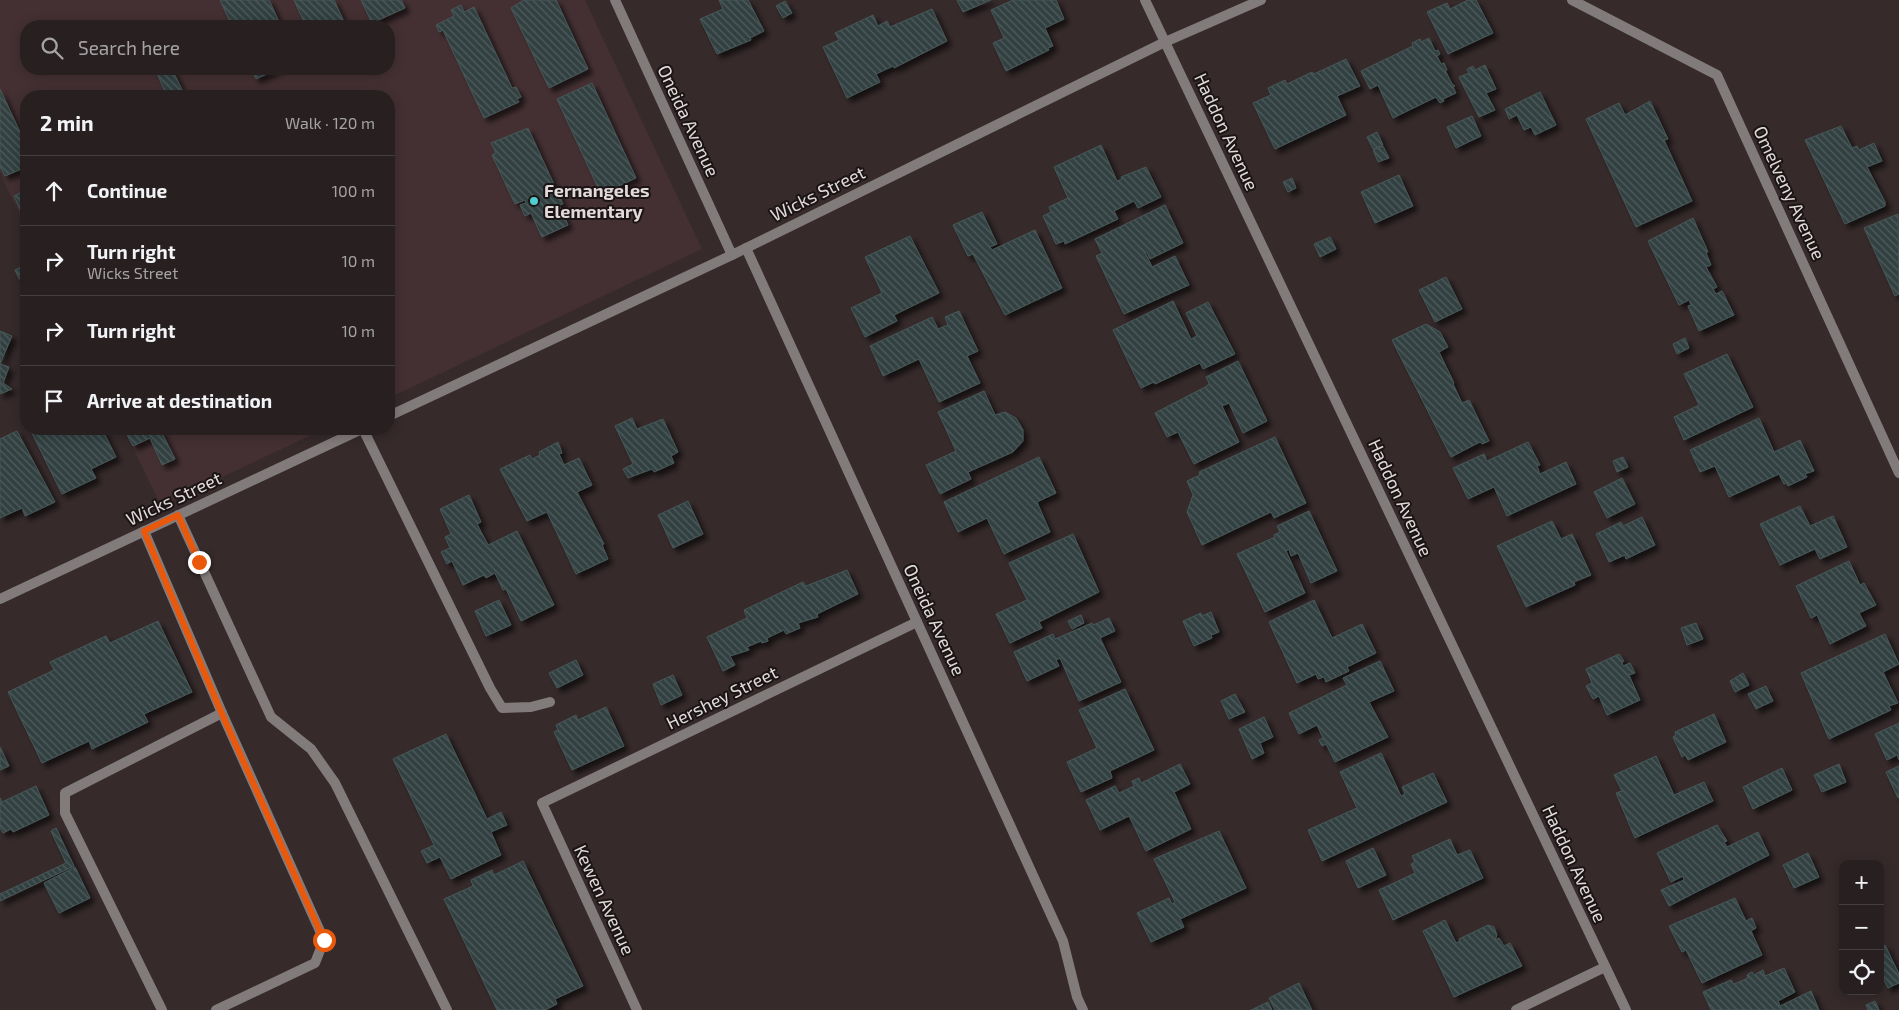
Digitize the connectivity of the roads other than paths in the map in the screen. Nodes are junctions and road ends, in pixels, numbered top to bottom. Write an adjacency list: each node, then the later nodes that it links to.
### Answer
1 (615, 0): 7 (street, Oneida Avenue)
2 (1145, 0): 5 (street, Haddon Avenue)
3 (1261, 0): 5 (street, Wicks Street)
4 (1572, 0): 11 (street, Omelveny Avenue)
5 (1165, 42): 6 (street, Wicks Street); 19 (street, Haddon Avenue)
6 (746, 248): 7 (street, Wicks Street); 15 (street, Oneida Avenue)
7 (732, 255): 8 (street, Wicks Street)
8 (395, 413)
9 (350, 435): 12 (street, Wicks Street)
10 (366, 435): 16 (street)
11 (1899, 473)
12 (178, 515): 13 (street, Wicks Street); 22 (street)
13 (144, 531): 14 (street, Wicks Street); 17 (street)
14 (0, 599)
15 (917, 622): 18 (street, Hershey Street); 24 (street, Oneida Avenue)
16 (550, 702)
17 (222, 714): 20 (street); 21 (street)
18 (542, 803): 23 (street, Kewen Avenue)
19 (1606, 968): 25 (street); 26 (street, Haddon Avenue)
20 (162, 1010)
21 (216, 1010)
22 (447, 1010)
23 (637, 1010)
24 (1083, 1010)
25 (1516, 1010)
26 (1626, 1010)

